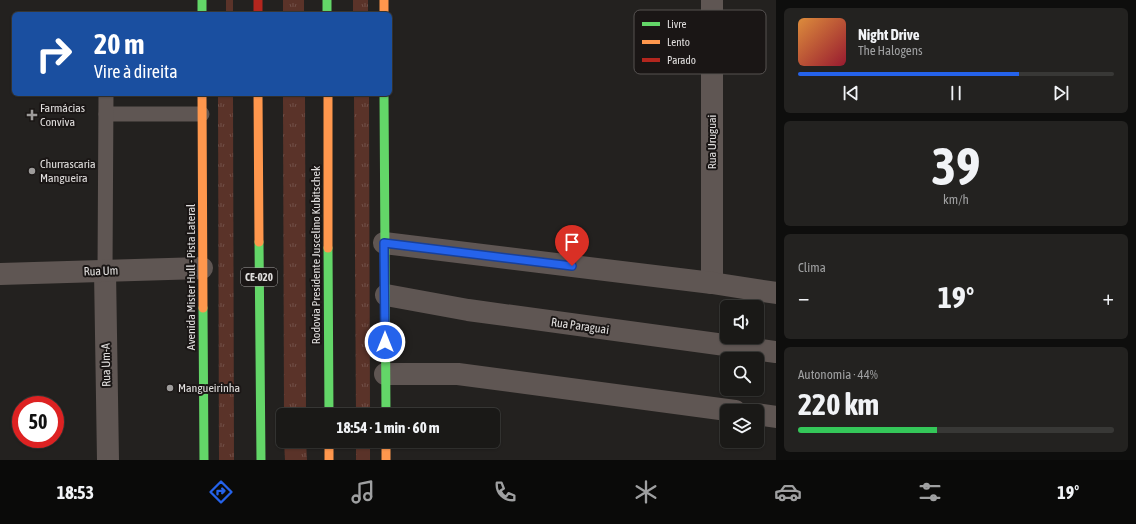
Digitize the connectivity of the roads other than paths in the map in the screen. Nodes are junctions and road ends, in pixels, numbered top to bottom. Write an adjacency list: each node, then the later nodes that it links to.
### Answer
1 (202, 0): 5 (main road)
2 (258, 0): 6 (main road)
3 (327, 0): 7 (main road)
4 (384, 0): 8 (main road)
5 (202, 12)
6 (258, 12)
7 (327, 12)
8 (384, 12)
9 (712, 74): 21 (street, Rua Uruguai)
10 (106, 96): 15 (lane)
11 (202, 96): 16 (main road, Avenida Mister Hull - Pista Lateral)
12 (258, 96): 35 (main road, CE-020)
13 (328, 96): 26 (main road, Rodovia Presidente Juscelino Kubitschek)
14 (384, 96): 17 (main road)
15 (106, 114): 16 (lane); 19 (lane)
16 (202, 114): 18 (main road, Avenida Mister Hull - Pista Lateral)
17 (384, 243): 21 (street); 23 (main road)
18 (202, 268): 19 (street, Rua Um); 34 (main road, Avenida Mister Hull - Pista Lateral)
19 (105, 271): 20 (street, Rua Um); 33 (street, Rua Um-A)
20 (0, 274)
21 (712, 283): 22 (street)
22 (776, 293)
23 (386, 295): 24 (street, Rua Paraguai); 25 (main road)
24 (776, 352)
25 (385, 374): 27 (main road); 28 (street)
26 (329, 408)
27 (386, 408)
28 (720, 409)
29 (764, 415): 30 (street)
30 (776, 417)
31 (329, 448): 36 (main road)
32 (386, 448): 37 (main road)
33 (108, 460)
34 (204, 460)
35 (261, 460)
36 (329, 460)
37 (386, 460)

